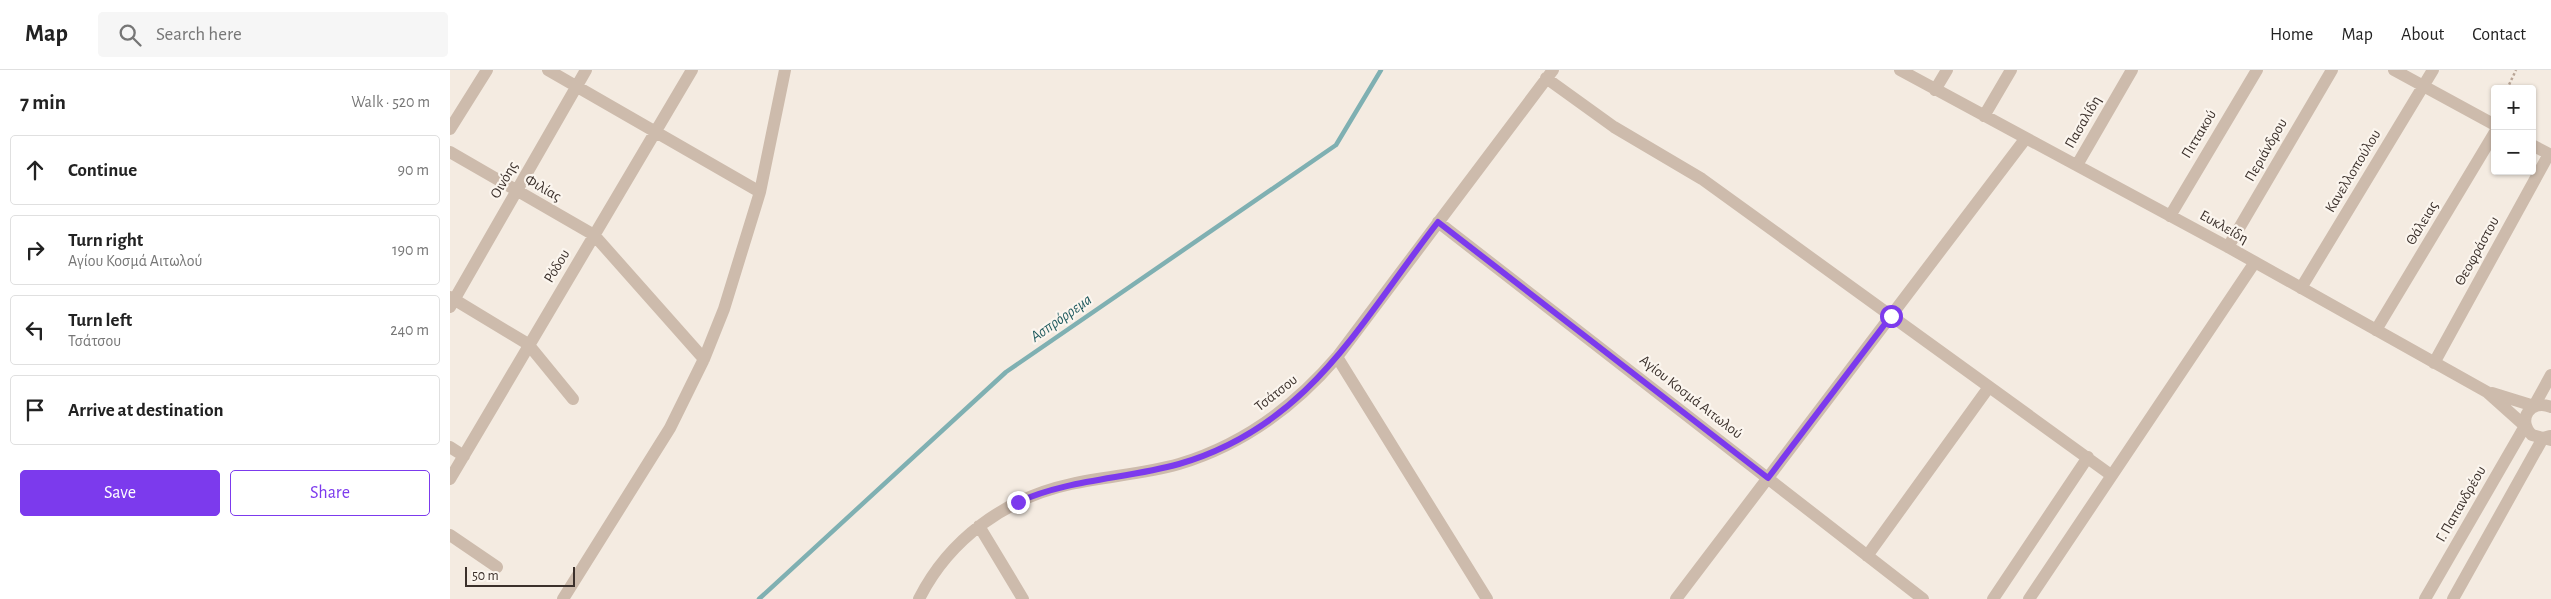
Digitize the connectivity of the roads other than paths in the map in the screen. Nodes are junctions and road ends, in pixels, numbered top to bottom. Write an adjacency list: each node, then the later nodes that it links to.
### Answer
1 (487, 70): 20 (street)
2 (548, 70): 15 (street)
3 (586, 70): 15 (street, Οινόης)
4 (692, 70): 21 (street, Ρόδου)
5 (785, 70): 29 (street)
6 (1900, 70): 17 (street, Ευκλείδη)
7 (1947, 70): 17 (street)
8 (2011, 70): 18 (street)
9 (2132, 70): 27 (street, Πασαλίδη)
10 (2257, 70): 30 (street, Πιττακού)
11 (2332, 70): 33 (street, Περιάνδρου)
12 (2394, 70): 16 (street)
13 (2433, 70): 16 (street, Κανελλοπούλου)
14 (1550, 74): 31 (street, Τσάτσου); 37 (street)
15 (576, 85): 21 (street); 28 (street, Οινόης)
16 (2423, 86): 19 (street); 35 (street, Κανελλοπούλου)
17 (1935, 90): 18 (street, Ευκλείδη)
18 (1984, 116): 22 (street, Ευκλείδη)
19 (2491, 123)
20 (450, 129)
21 (655, 133): 29 (street); 32 (street, Ρόδου)
22 (2026, 138): 27 (street, Ευκλείδη); 37 (street)
23 (2491, 139): 38 (street, Θάλειας)
24 (2536, 147): 26 (street)
25 (450, 152): 28 (street, Φιλίας)
26 (2550, 155): 42 (street, Θεοφράστου)
27 (2077, 165): 30 (street, Ευκλείδη)
28 (516, 191): 32 (street, Φιλίας); 36 (street, Οινόης)
29 (760, 192): 41 (street)
30 (2170, 216): 33 (street, Ευκλείδη)
31 (1438, 222): 40 (street, Τσάτσου); 55 (street, Αγίου Κοσμά Αιτωλού)
32 (594, 236): 39 (street, Ρόδου); 41 (street, Φιλίας)
33 (2228, 247): 34 (street, Ευκλείδη)
34 (2255, 262): 35 (street, Ευκλείδη); 54 (street)
35 (2301, 288): 38 (street, Ευκλείδη)
36 (452, 301): 39 (street)
37 (1891, 316): 44 (street); 55 (street)
38 (2376, 330): 42 (street, Ευκλείδη)
39 (528, 344): 46 (street); 52 (street, Ρόδου)
40 (1338, 358): 57 (street, Τσάτσου); 64 (street)
41 (704, 359): 61 (street)
42 (2434, 363): 45 (street, Ευκλείδη)
43 (2551, 375): 47 (street, Γ. Παπανδρέου)
44 (1989, 387): 53 (street); 59 (street)
45 (2487, 392): 47 (street); 49 (street, Ευκλείδη)
46 (573, 399)
47 (2534, 406): 48 (street); 49 (street, Γ. Παπανδρέου)
48 (2551, 407)
49 (2525, 426): 50 (street, Ευκλείδη); 69 (street, Γ. Παπανδρέου)
50 (2548, 438): 70 (street)
51 (450, 447): 52 (street)
52 (464, 456): 56 (street, Ρόδου)
53 (2088, 458): 54 (street); 67 (street)
54 (2111, 475): 68 (street)
55 (1768, 478): 59 (street, Αγίου Κοσμά Αιτωλού); 65 (street)
56 (450, 479)
57 (979, 526): 62 (street, Τσάτσου); 63 (street)
58 (450, 535): 60 (street)
59 (1868, 556): 66 (street, Αγίου Κοσμά Αιτωλού)
60 (497, 567)
61 (563, 599)
62 (919, 599)
63 (1023, 599)
64 (1487, 599)
65 (1676, 599)
66 (1923, 599)
67 (1993, 599)
68 (2029, 599)
69 (2425, 599)
70 (2454, 599)

